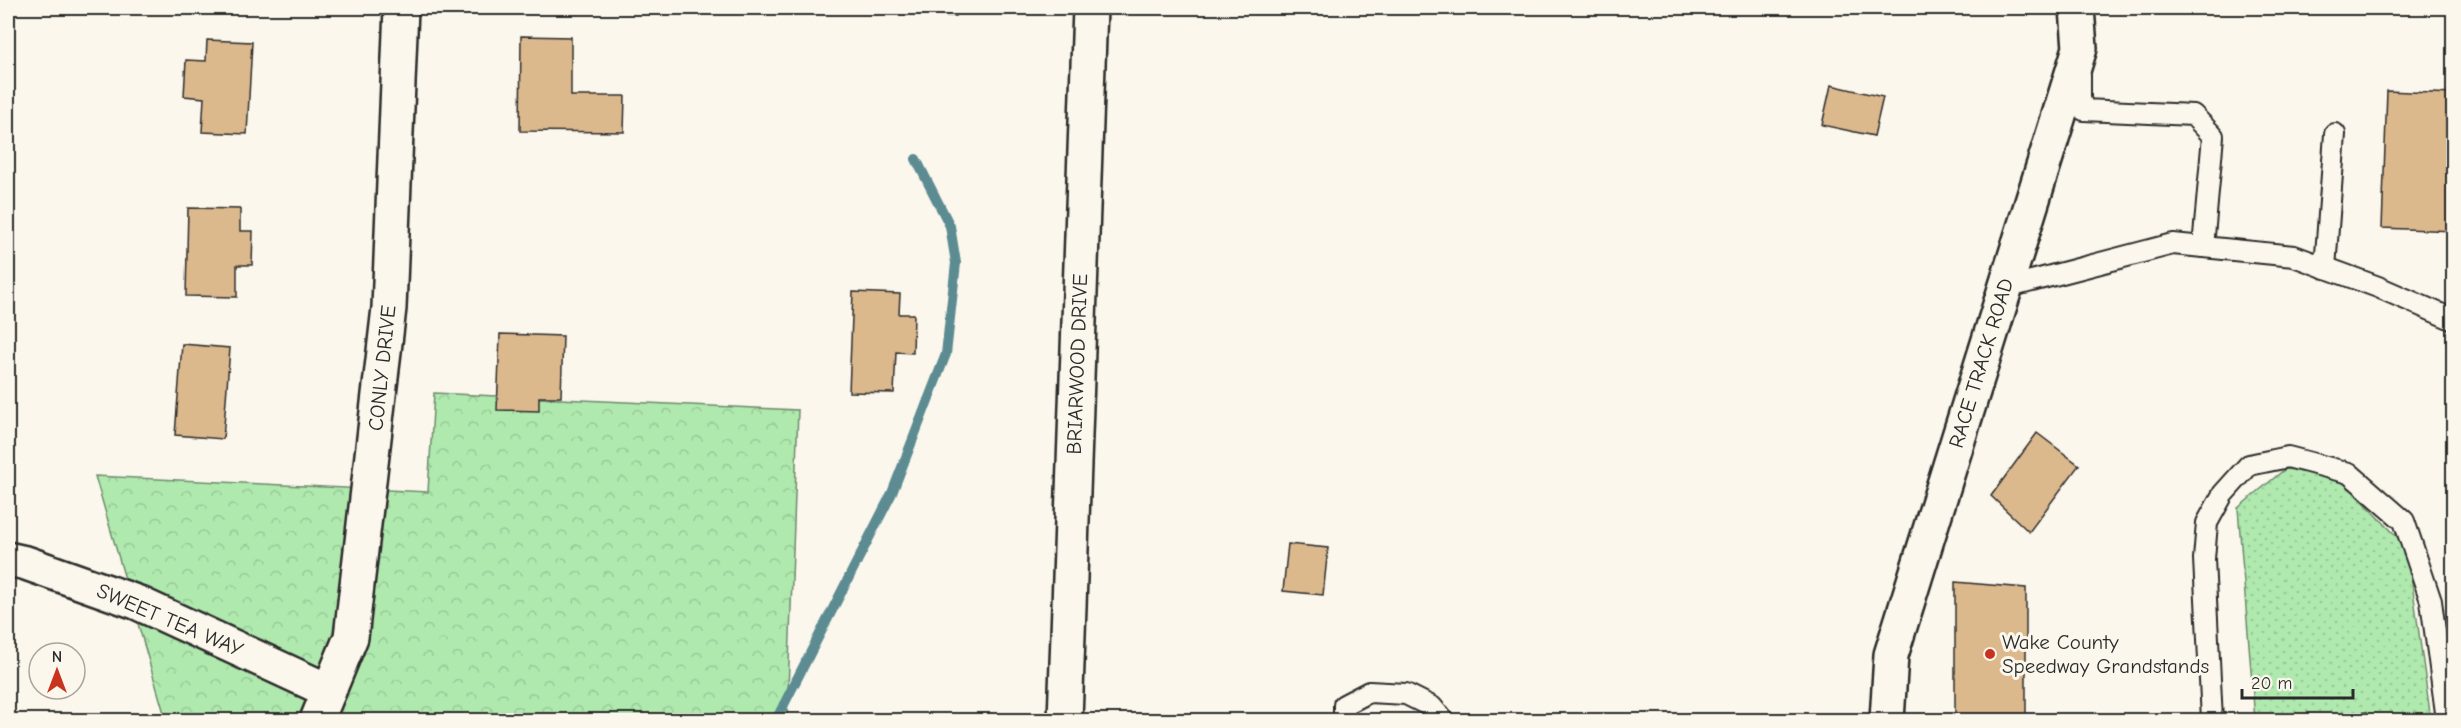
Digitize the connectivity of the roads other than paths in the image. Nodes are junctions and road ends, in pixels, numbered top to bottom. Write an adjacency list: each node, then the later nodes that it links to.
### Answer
1 (401, 8): 11 (street, CONLY DRIVE)
2 (1090, 8): 13 (street, BRIARWOOD DRIVE)
3 (2078, 8): 4 (street, RACE TRACK ROAD)
4 (2080, 48): 6 (lane); 8 (street, RACE TRACK ROAD)
5 (2335, 134): 7 (lane)
6 (2203, 248): 7 (lane); 8 (lane)
7 (2325, 268): 9 (lane)
8 (2005, 288): 16 (street, RACE TRACK ROAD)
9 (2454, 320)
10 (8, 560): 11 (street, SWEET TEA WAY)
11 (329, 691): 12 (street, CONLY DRIVE)
12 (317, 720)
13 (1065, 720)
14 (1344, 720): 15 (lane)
15 (1443, 720)
16 (1887, 720)
17 (2212, 720): 18 (lane)
18 (2447, 720)

